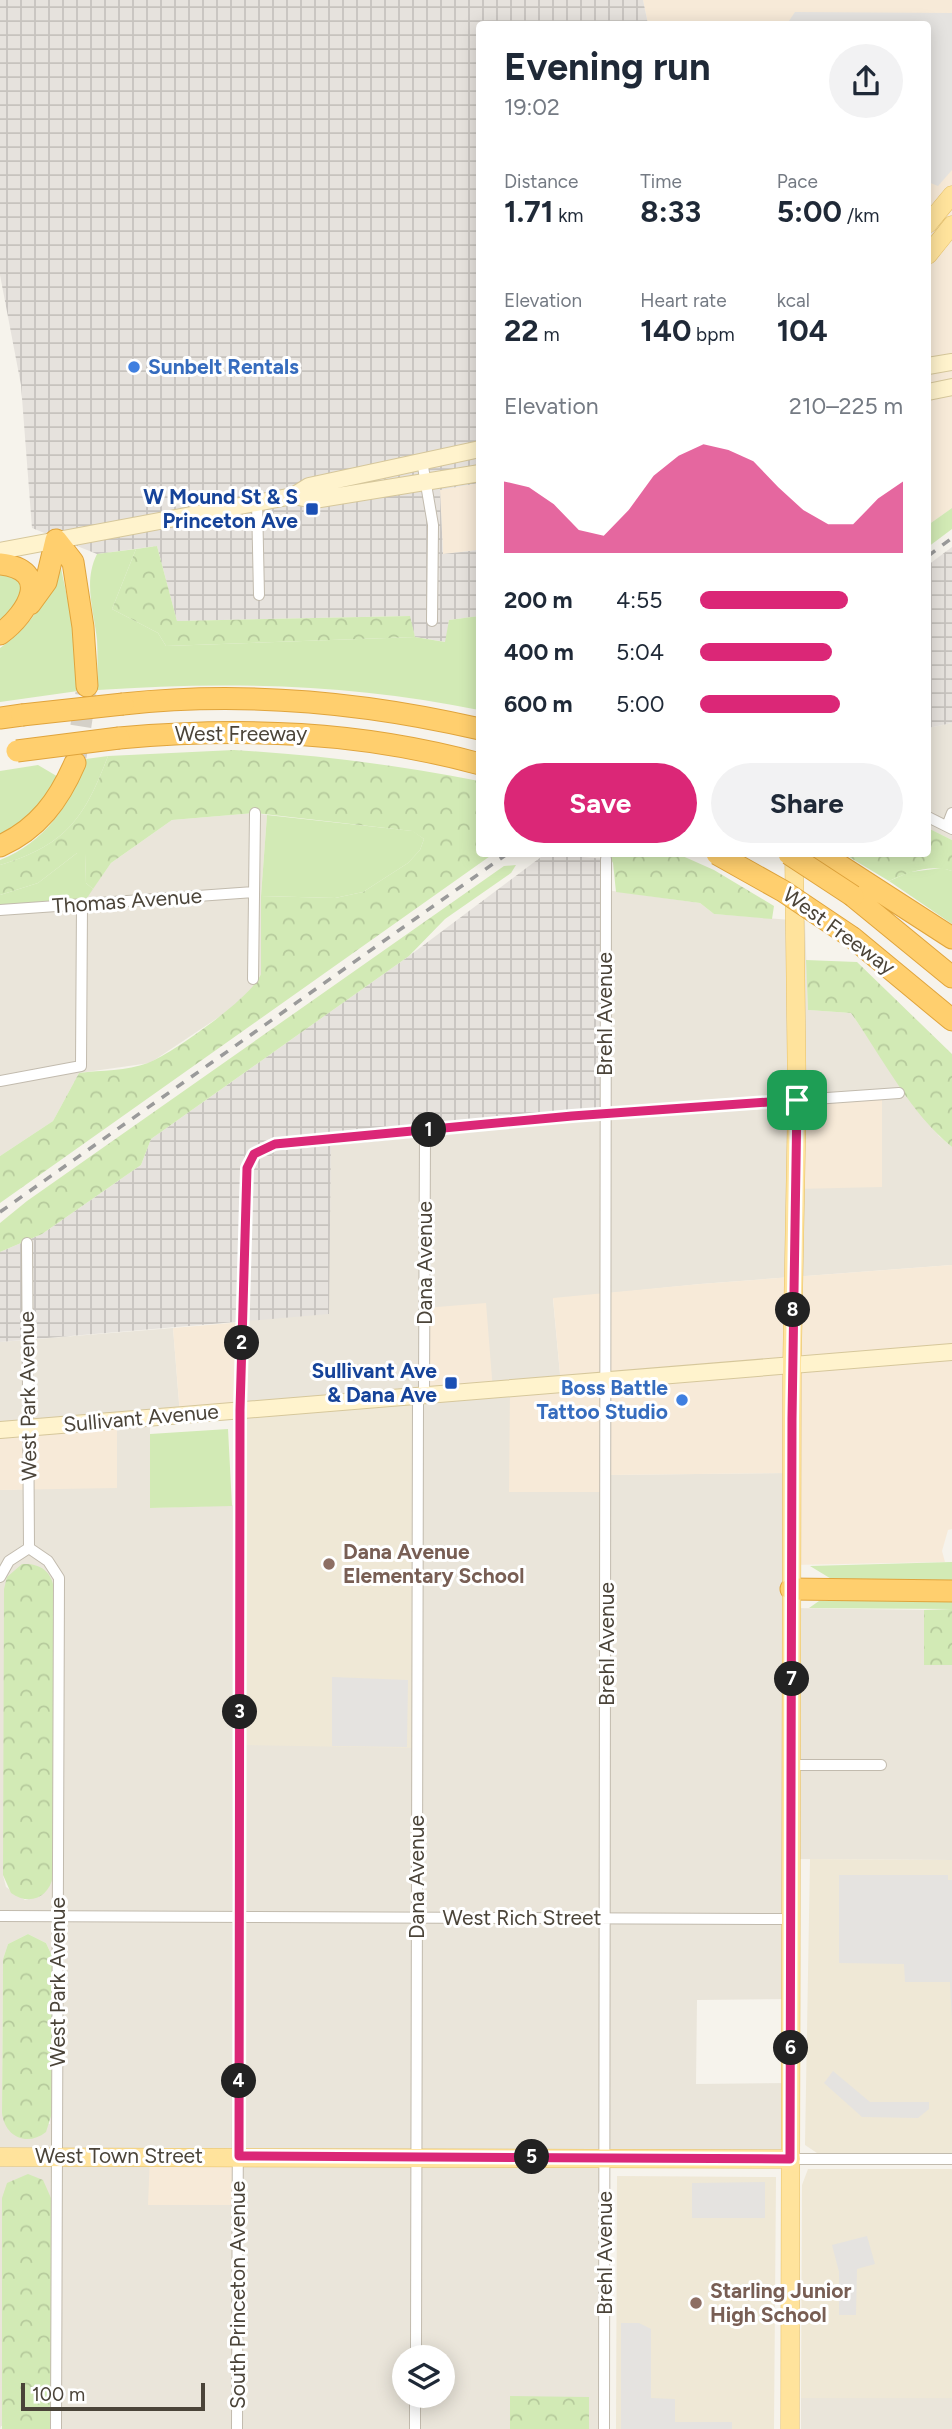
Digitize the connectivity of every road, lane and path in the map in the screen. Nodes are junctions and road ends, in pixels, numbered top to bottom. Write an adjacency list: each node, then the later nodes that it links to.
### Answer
1 (952, 195): 2 (main road)
2 (931, 220)
3 (952, 225): 4 (main road)
4 (931, 251)
5 (952, 362): 6 (main road)
6 (931, 366)
7 (952, 387): 8 (main road)
8 (931, 391)
9 (476, 450): 10 (main road)
10 (422, 461): 12 (street); 13 (main road)
11 (476, 474): 12 (main road)
12 (425, 482): 13 (main road); 20 (street)
13 (293, 496): 14 (main road)
14 (257, 502): 15 (main road); 18 (street)
15 (56, 540): 16 (main road); 19 (highway); 22 (highway)
16 (0, 551)
17 (0, 564): 19 (highway)
18 (259, 595)
19 (25, 609): 21 (highway)
20 (432, 621)
21 (0, 634)
22 (87, 686)
23 (0, 718): 24 (highway, West Freeway, bridge)
24 (476, 728)
25 (8, 752): 27 (highway, West Freeway, bridge)
26 (75, 763): 32 (highway)
27 (476, 763)
28 (255, 813): 38 (street)
29 (952, 813): 31 (street)
30 (931, 819): 31 (street)
31 (949, 828)
32 (0, 846)
33 (722, 857): 44 (highway, West Freeway, bridge)
34 (792, 857): 47 (main road)
35 (796, 857): 42 (highway, West Freeway, bridge)
36 (827, 857): 41 (highway)
37 (606, 859): 48 (street, Brehl Avenue)
38 (254, 892): 39 (street, Thomas Avenue); 43 (street)
39 (82, 904): 40 (street, Thomas Avenue); 45 (street)
40 (0, 910)
41 (952, 938)
42 (952, 977)
43 (253, 979)
44 (952, 1020)
45 (0, 1081)
46 (899, 1093): 47 (street)
47 (797, 1100): 48 (street); 52 (main road)
48 (605, 1114): 49 (street); 53 (street, Brehl Avenue)
49 (425, 1130): 54 (street, Dana Avenue); 55 (street, South Princeton Avenue)
50 (27, 1243): 56 (street, West Park Avenue)
51 (952, 1352): 52 (main road, Sullivant Avenue)
52 (792, 1366): 53 (main road, Sullivant Avenue); 60 (main road)
53 (607, 1382): 54 (main road, Sullivant Avenue); 68 (street, Brehl Avenue)
54 (421, 1396): 55 (main road, Sullivant Avenue); 67 (street, Dana Avenue)
55 (240, 1410): 56 (main road, Sullivant Avenue); 66 (street, South Princeton Avenue)
56 (29, 1427): 57 (main road, Sullivant Avenue); 58 (street, West Park Avenue)
57 (0, 1430)
58 (29, 1548): 59 (street); 65 (street, West Park Avenue)
59 (0, 1577)
60 (791, 1589): 61 (highway); 62 (main road)
61 (952, 1591)
62 (792, 1765): 63 (street); 69 (main road)
63 (881, 1765)
64 (0, 1916): 65 (street, West Rich Street)
65 (58, 1917): 66 (street, West Rich Street); 70 (street, West Park Avenue)
66 (239, 1917): 67 (street, West Rich Street); 71 (street, South Princeton Avenue)
67 (417, 1918): 68 (street, West Rich Street); 73 (street, Dana Avenue)
68 (606, 1918): 69 (street, West Rich Street); 74 (street, Brehl Avenue)
69 (792, 1919): 75 (main road)
70 (58, 2156): 71 (main road, West Town Street); 72 (main road, West Town Street); 79 (street, West Park Avenue)
71 (239, 2156): 73 (main road, West Town Street); 80 (street, South Princeton Avenue)
72 (0, 2157)
73 (417, 2157): 74 (main road, West Town Street); 77 (street, Dana Avenue)
74 (605, 2158): 75 (main road, West Town Street); 82 (street, Brehl Avenue)
75 (790, 2159): 76 (street, West Town Street); 83 (main road)
76 (952, 2160)
77 (416, 2345)
78 (415, 2408): 81 (street)
79 (56, 2429)
80 (237, 2429)
81 (415, 2429)
82 (604, 2429)
83 (790, 2429)

